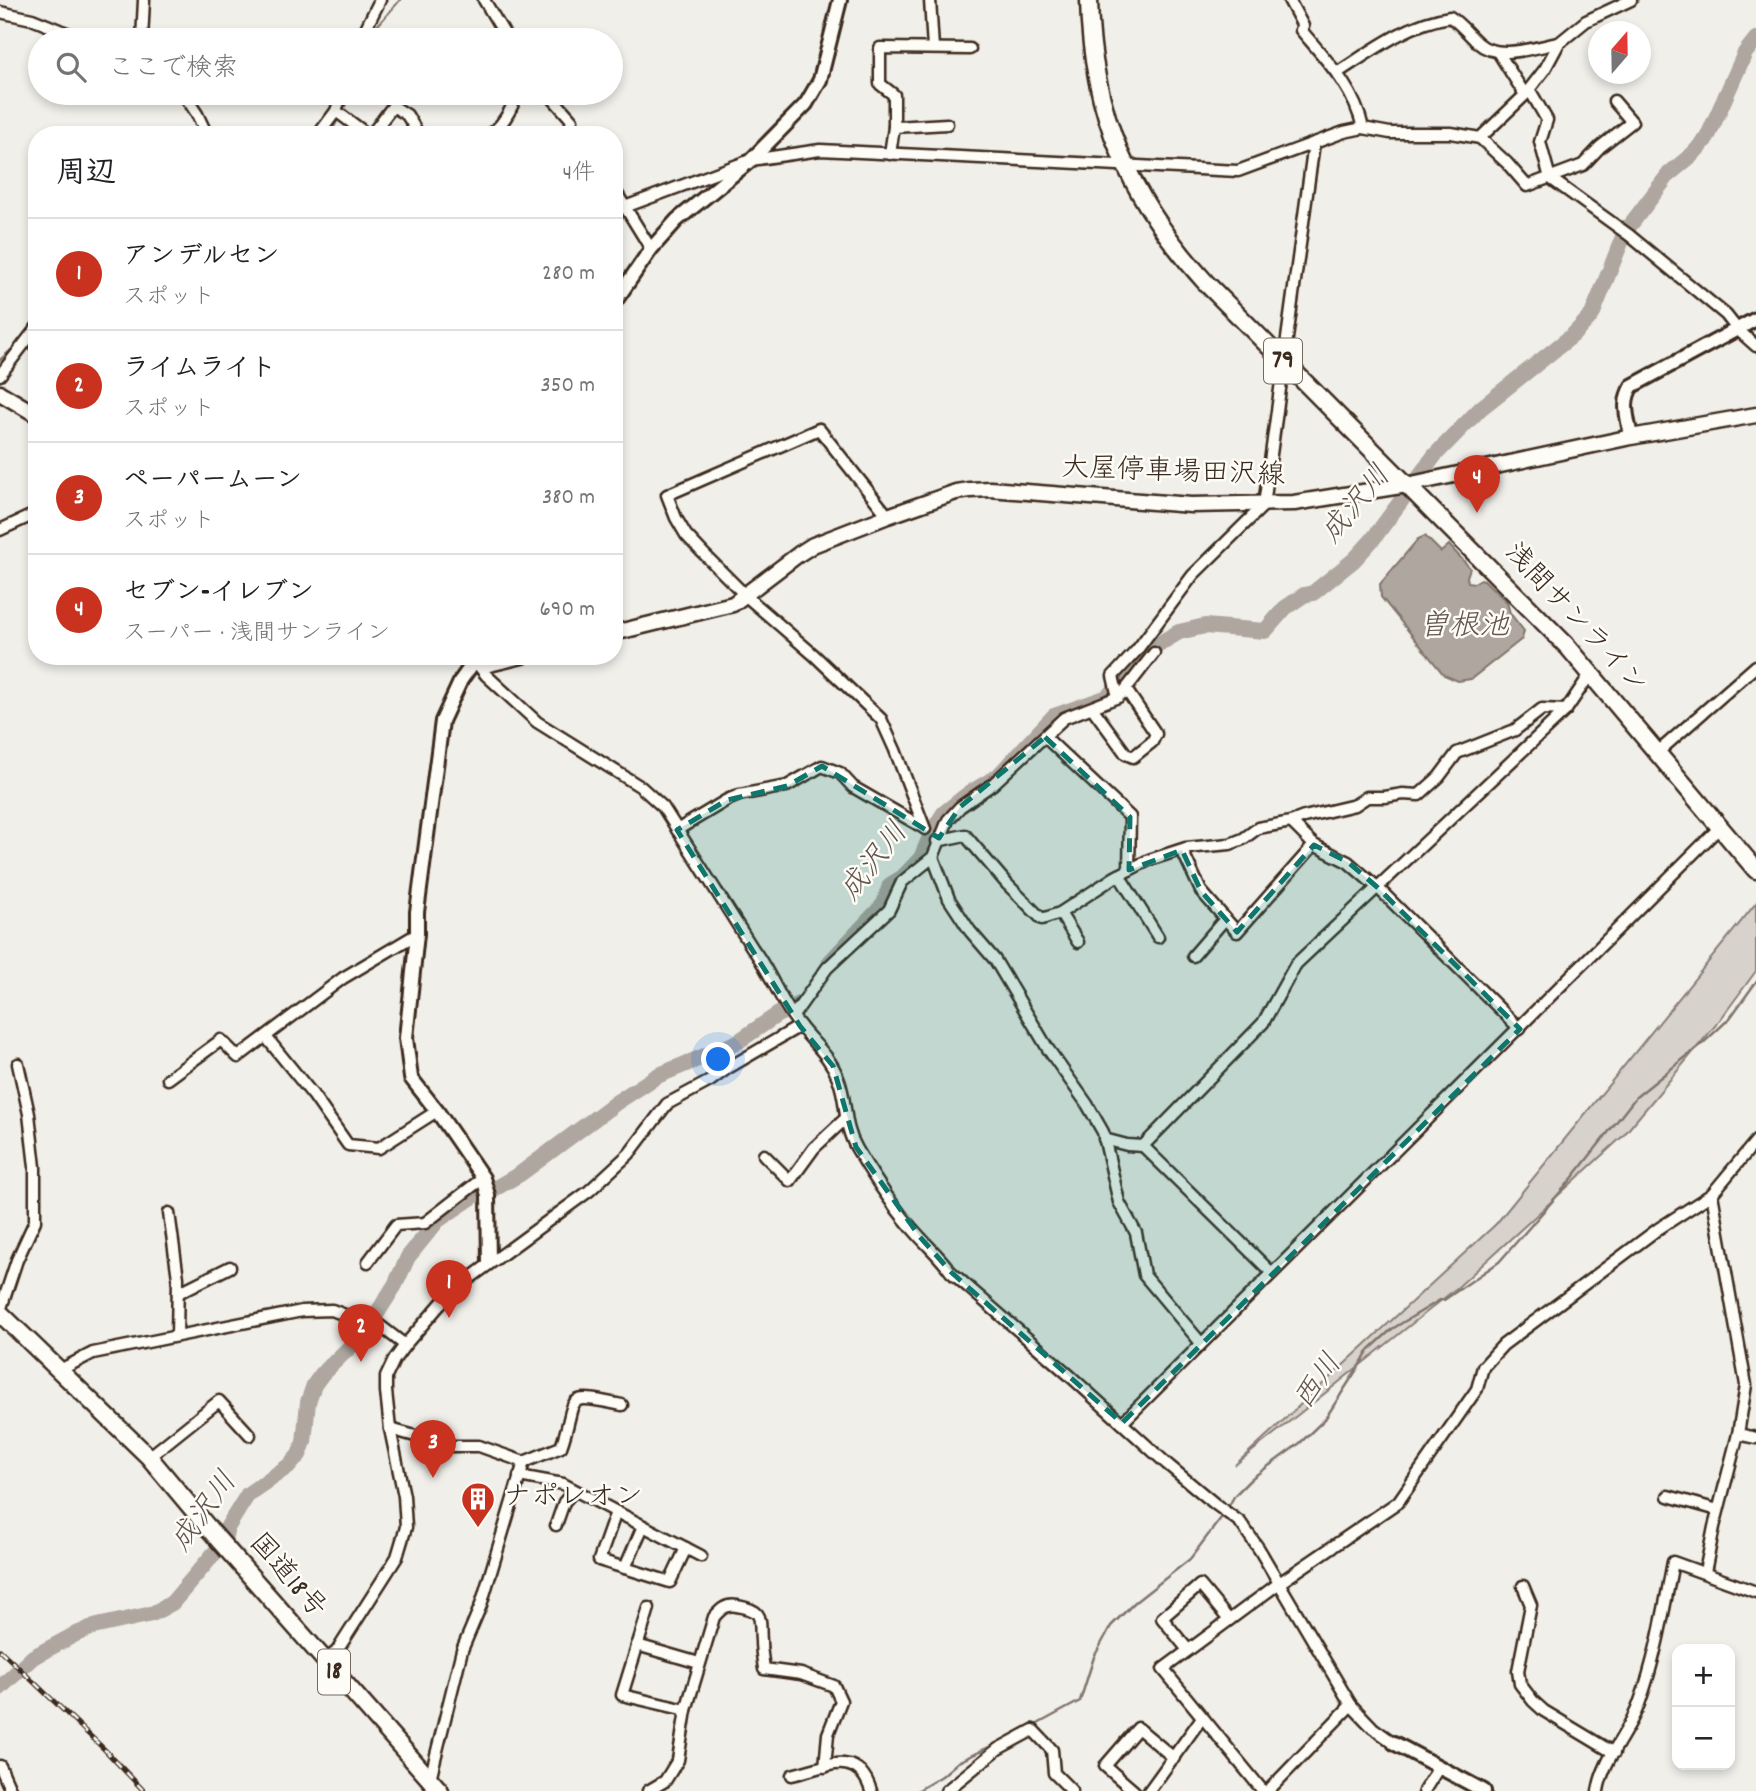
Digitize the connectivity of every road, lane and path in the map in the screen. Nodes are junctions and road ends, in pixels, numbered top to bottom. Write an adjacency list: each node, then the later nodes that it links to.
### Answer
1 (144, 0): 11 (street)
2 (380, 0): 12 (street)
3 (484, 0): 13 (street)
4 (840, 0): 39 (street)
5 (930, 0): 15 (street)
6 (1089, 0): 40 (main road, 浅間サンライン / 79)
7 (1289, 0): 18 (street)
8 (1629, 0): 14 (street)
9 (0, 12): 10 (street)
10 (54, 28)
11 (143, 28)
12 (366, 28)
13 (501, 28)
14 (1559, 43): 17 (street); 19 (street)
15 (933, 48): 16 (street); 34 (street)
16 (970, 49)
17 (1498, 52): 18 (street); 19 (street)
18 (1337, 73): 35 (street)
19 (1527, 92): 36 (street); 41 (street)
20 (1615, 101): 41 (street)
21 (191, 105): 27 (street)
22 (338, 105): 25 (street)
23 (513, 105): 32 (street)
24 (559, 105): 33 (street)
25 (336, 111): 28 (street); 29 (street)
26 (947, 124): 34 (street)
27 (203, 126)
28 (325, 126)
29 (357, 126)
30 (377, 126): 31 (street)
31 (414, 126)
32 (498, 126)
33 (570, 126)
34 (894, 127): 38 (street)
35 (1363, 128): 36 (street); 37 (street)
36 (1480, 138): 41 (street)
37 (1314, 143): 40 (street); 50 (street)
38 (890, 154): 39 (street); 40 (street)
39 (751, 160): 42 (street); 44 (street)
40 (1125, 165): 50 (main road, 浅間サンライン / 79)
41 (1550, 178): 47 (street)
42 (623, 207)
43 (623, 213): 44 (street)
44 (651, 249): 45 (street)
45 (623, 290)
46 (1756, 319): 47 (street)
47 (1737, 329): 49 (street); 55 (street)
48 (28, 339): 51 (street)
49 (1756, 346)
50 (1284, 362): 56 (main road, 浅間サンライン / 79); 57 (street)
51 (0, 375)
52 (0, 393): 53 (main road)
53 (28, 410)
54 (1756, 415): 55 (main road, 大屋停車場田沢線)
55 (1631, 437): 56 (main road, 大屋停車場田沢線)
56 (1414, 487): 57 (main road, 大屋停車場田沢線); 67 (main road, 浅間サンライン / 79)
57 (1264, 505): 58 (main road, 大屋停車場田沢線); 68 (street)
58 (888, 516): 61 (main road, 大屋停車場田沢線); 61 (street)
59 (28, 517): 60 (street)
60 (0, 530)
61 (746, 596): 62 (main road, 大屋停車場田沢線); 75 (street)
62 (623, 632)
63 (1154, 653): 68 (street)
64 (469, 665): 86 (street)
65 (479, 665): 76 (street)
66 (1756, 666): 72 (street)
67 (1591, 673): 70 (street); 72 (main road, 浅間サンライン / 79)
68 (1120, 694): 69 (street); 69 (street)
69 (1093, 709): 71 (street)
70 (1566, 710): 73 (street); 83 (street)
71 (1045, 737): 77 (street); 82 (street)
72 (1658, 752): 74 (main road, 浅間サンライン / 79)
73 (1291, 822): 78 (street); 79 (street)
74 (1720, 827): 81 (main road, 浅間サンライン / 79); 92 (street)
75 (925, 829): 76 (street); 77 (street)
76 (677, 831): 90 (street)
77 (936, 839): 80 (street); 84 (street)
78 (1314, 845): 83 (street); 85 (street)
79 (1182, 850): 82 (street); 85 (street)
80 (933, 856): 90 (street); 98 (street)
81 (1756, 870)
82 (1124, 872): 84 (street); 87 (street)
83 (1377, 887): 92 (street); 100 (street)
84 (1060, 913): 88 (street)
85 (1225, 919): 89 (street)
86 (417, 934): 93 (street); 96 (street)
87 (1158, 937)
88 (1078, 942)
89 (1193, 956)
90 (792, 1014): 91 (street)
91 (800, 1026): 97 (street); 106 (street)
92 (1520, 1029): 108 (street)
93 (266, 1037): 95 (street); 96 (street)
94 (18, 1064): 110 (street)
95 (168, 1079)
96 (437, 1111): 102 (street)
97 (845, 1119): 101 (street); 116 (street)
98 (1104, 1139): 100 (street); 112 (street)
99 (1756, 1141): 103 (street)
100 (1143, 1146): 108 (street)
101 (764, 1155)
102 (485, 1186): 105 (street); 106 (street)
103 (1712, 1194): 118 (street); 134 (street)
104 (169, 1213): 109 (street)
105 (368, 1262)
106 (489, 1262): 113 (street)
107 (230, 1266): 109 (street)
108 (1272, 1273): 112 (street)
109 (178, 1293): 111 (street)
110 (0, 1312): 114 (main road, 国道18号 / 18)
111 (177, 1336): 113 (street); 114 (street)
112 (1201, 1343): 116 (street)
113 (405, 1345): 117 (street)
114 (60, 1370): 121 (main road, 国道18号 / 18)
115 (622, 1405): 122 (street)
116 (1122, 1423): 134 (street)
117 (390, 1429): 122 (street); 141 (street)
118 (1738, 1434): 120 (street); 126 (street)
119 (250, 1435): 121 (street)
120 (1756, 1438)
121 (149, 1457): 141 (main road, 国道18号 / 18)
122 (524, 1462): 123 (street)
123 (519, 1476): 124 (street); 153 (street)
124 (574, 1491): 127 (street); 128 (street)
125 (1668, 1496): 126 (street)
126 (1718, 1510): 133 (street)
127 (616, 1512): 129 (street); 132 (street)
128 (556, 1525)
129 (643, 1526): 130 (street); 132 (street)
130 (686, 1548): 131 (street); 132 (street)
131 (701, 1556)
132 (625, 1568)
133 (1705, 1572): 136 (street); 147 (street)
134 (1278, 1584): 138 (street); 143 (street)
135 (1523, 1586): 147 (street)
136 (1756, 1592)
137 (649, 1608): 139 (street)
138 (1229, 1620): 140 (street); 140 (street)
139 (637, 1645): 142 (street); 144 (street)
140 (1188, 1650): 145 (street)
141 (325, 1661): 153 (main road, 国道18号 / 18)
142 (699, 1663): 144 (street); 150 (street)
143 (1351, 1705): 146 (street); 154 (street)
144 (687, 1710): 156 (street)
145 (1201, 1719): 148 (street); 154 (street)
146 (1394, 1743): 151 (street)
147 (1614, 1753): 164 (street)
148 (1174, 1758): 160 (street); 161 (street)
149 (0, 1766): 155 (street)
150 (825, 1767): 152 (street); 157 (street)
151 (1439, 1767): 162 (street); 163 (street)
152 (792, 1775)
153 (435, 1785)
154 (1261, 1789)
155 (11, 1791)
156 (648, 1791)
157 (871, 1791)
158 (946, 1791): 159 (street)
159 (1072, 1791)
160 (1134, 1791)
161 (1149, 1791)
162 (1424, 1791)
163 (1484, 1791)
164 (1598, 1791)

